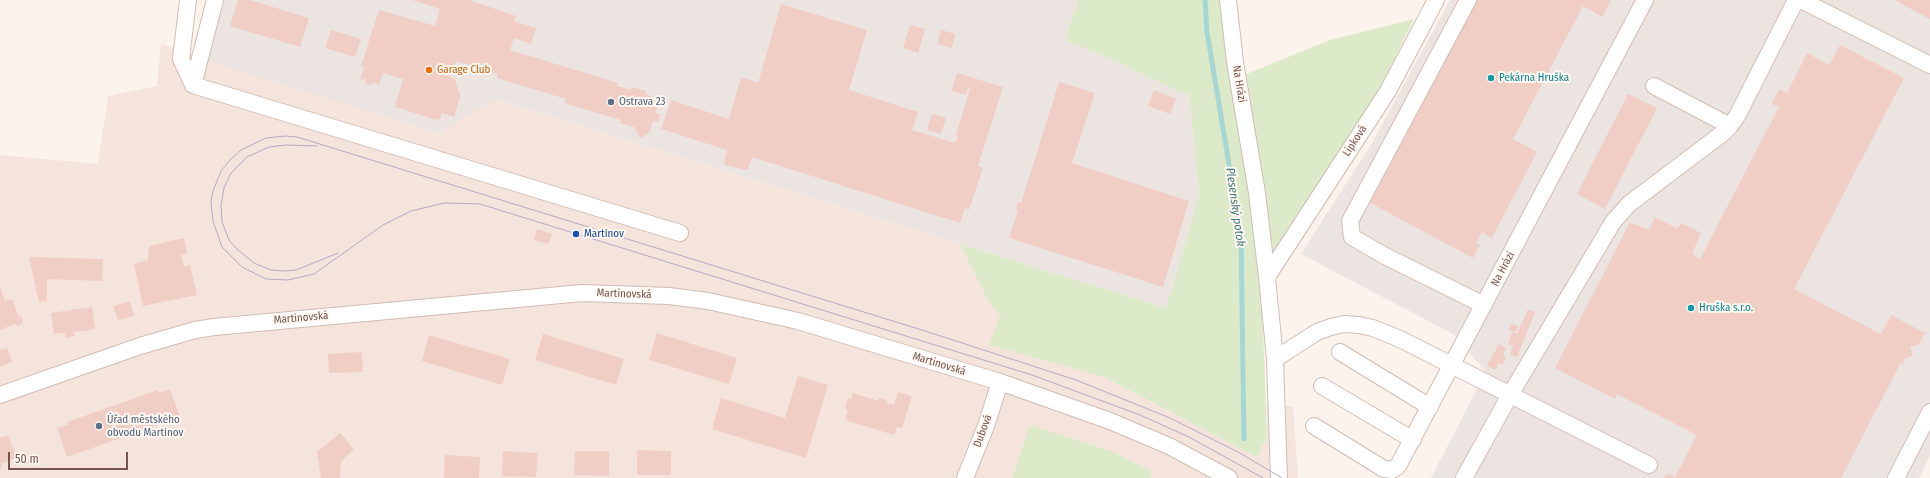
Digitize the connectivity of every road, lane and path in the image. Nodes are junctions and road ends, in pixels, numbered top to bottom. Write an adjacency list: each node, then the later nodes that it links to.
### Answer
1 (188, 0): 10 (street)
2 (215, 0): 10 (street)
3 (1228, 0): 14 (street, Na Hrázi)
4 (1436, 0): 14 (street, Lipková)
5 (1468, 0): 15 (street)
6 (1645, 0): 15 (street, Na Hrázi)
7 (1796, 0): 12 (street)
8 (1801, 0): 9 (street)
9 (1930, 65)
10 (193, 85): 13 (street)
11 (1654, 86): 12 (street)
12 (1730, 126): 22 (street)
13 (680, 233)
14 (1267, 277): 17 (street, Na Hrázi)
15 (1484, 304): 18 (street, Na Hrázi)
16 (1340, 352): 23 (street)
17 (1275, 359): 18 (street); 30 (street, Na Hrázi)
18 (1452, 366): 22 (street); 23 (street, Na Hrázi)
19 (1000, 382): 21 (street, Martinovská); 28 (street, Dubová); 29 (street, Martinovská)
20 (1322, 386): 26 (street)
21 (0, 395)
22 (1510, 395): 27 (street); 31 (street)
23 (1430, 407): 26 (street, Na Hrázi)
24 (1930, 412): 32 (street)
25 (1314, 426): 26 (street, Na Hrázi)
26 (1413, 440)
27 (1649, 466)
28 (965, 478)
29 (1230, 478)
30 (1279, 478)
31 (1464, 478)
32 (1896, 478)

